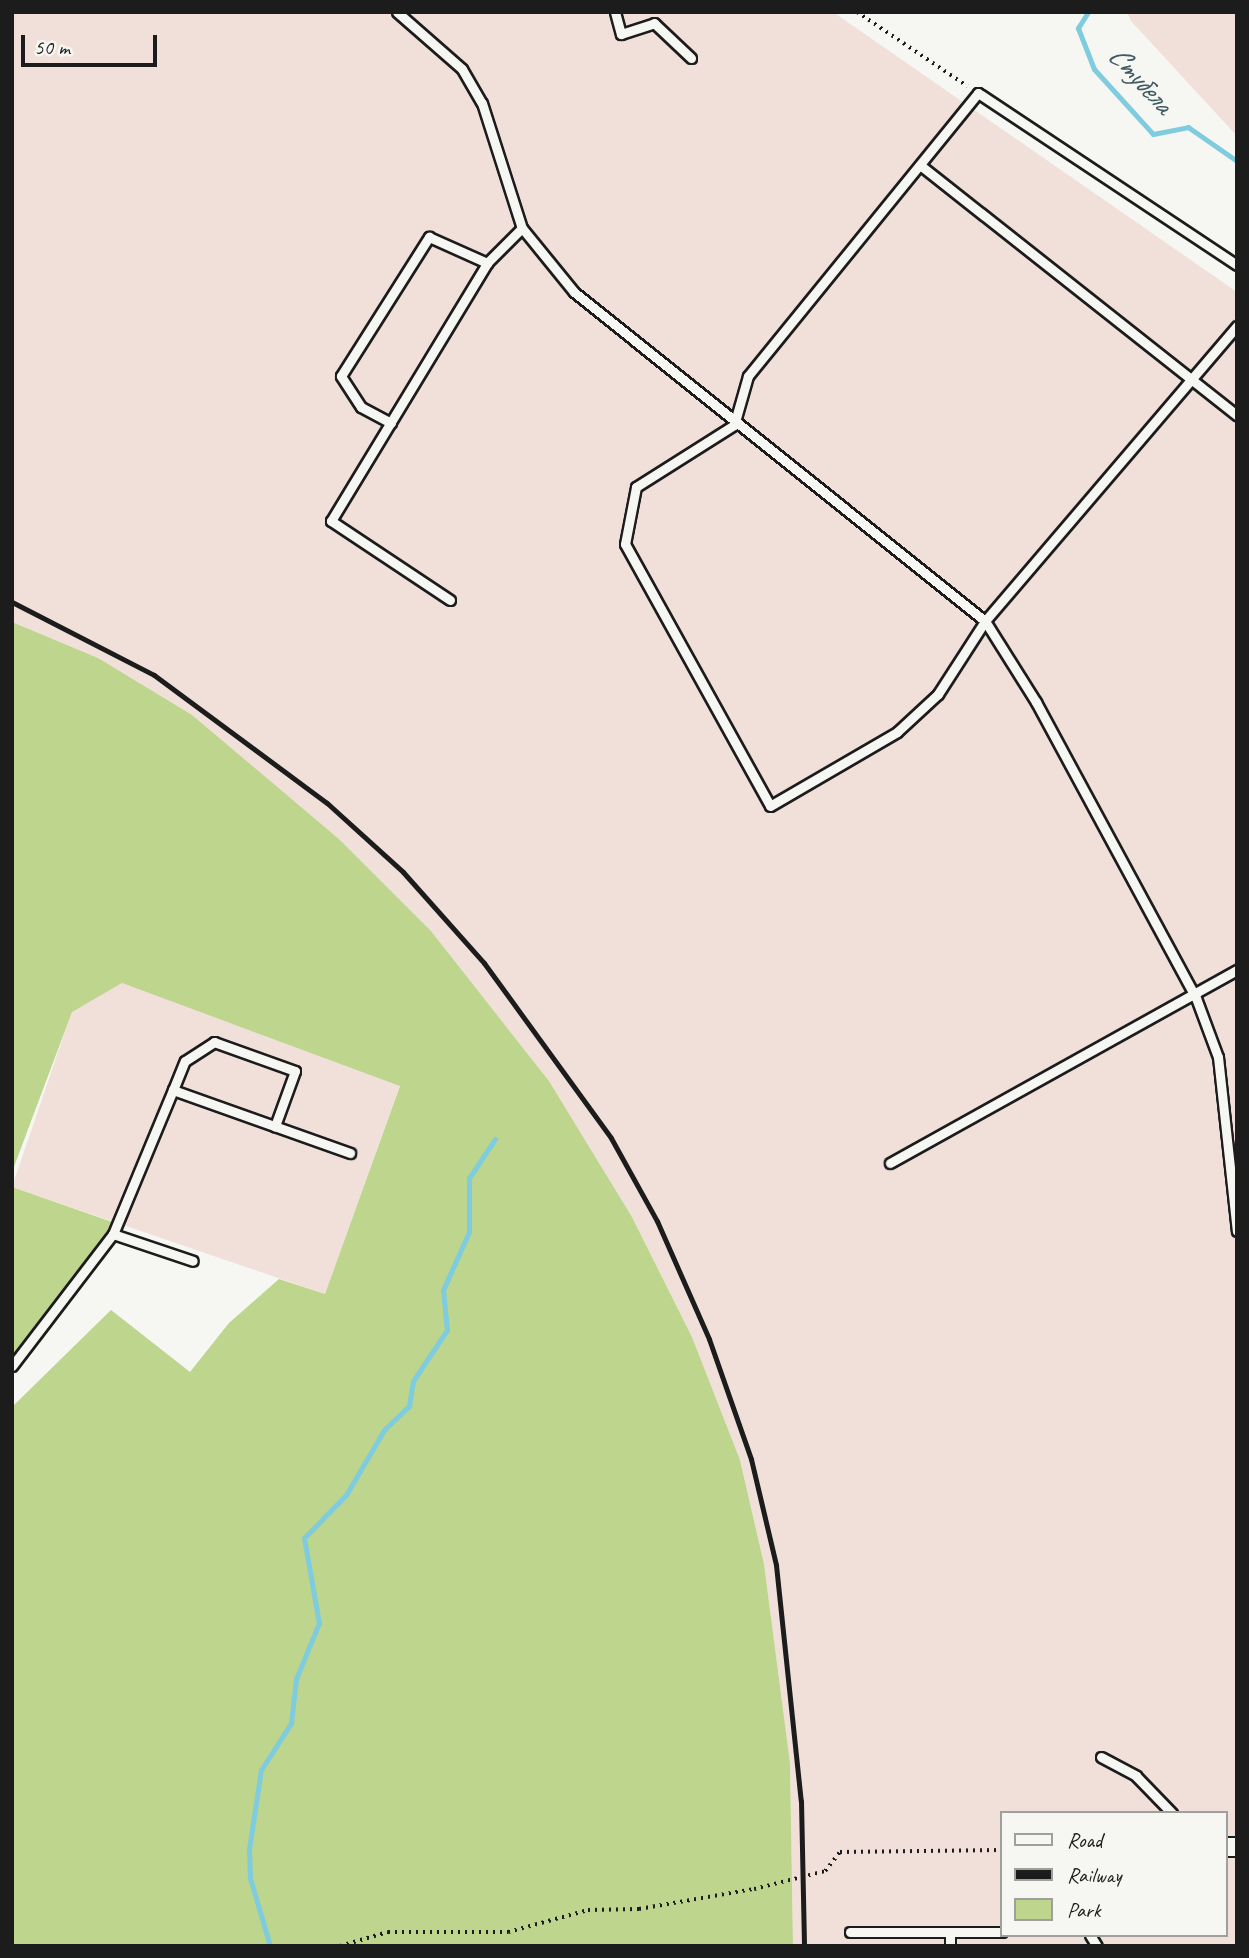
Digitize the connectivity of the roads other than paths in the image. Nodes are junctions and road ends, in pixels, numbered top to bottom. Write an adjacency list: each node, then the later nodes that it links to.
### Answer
1 (397, 12): 5 (lane)
2 (615, 12): 3 (lane)
3 (691, 58)
4 (920, 165): 7 (lane); 9 (lane); 12 (lane)
5 (522, 228): 6 (lane); 12 (lane)
6 (486, 263): 11 (lane); 11 (lane)
7 (1237, 265)
8 (1237, 326): 9 (lane)
9 (1190, 380): 10 (lane); 14 (lane)
10 (1237, 415)
11 (391, 423): 13 (lane)
12 (734, 425): 14 (lane); 14 (lane)
13 (450, 600)
14 (985, 621): 16 (lane)
15 (1237, 970): 16 (lane)
16 (1196, 998): 20 (lane); 21 (lane)
17 (173, 1090): 18 (lane); 18 (lane); 23 (lane)
18 (275, 1126): 19 (lane)
19 (350, 1153)
20 (890, 1163)
21 (1233, 1199): 22 (lane)
22 (1237, 1231)
23 (113, 1234): 24 (lane); 25 (lane)
24 (192, 1261)
25 (12, 1366)
26 (1101, 1757): 27 (lane)
27 (1170, 1811)
28 (850, 1933): 29 (lane)
29 (950, 1933): 30 (lane); 31 (lane)
30 (1000, 1933)
31 (950, 1946)

